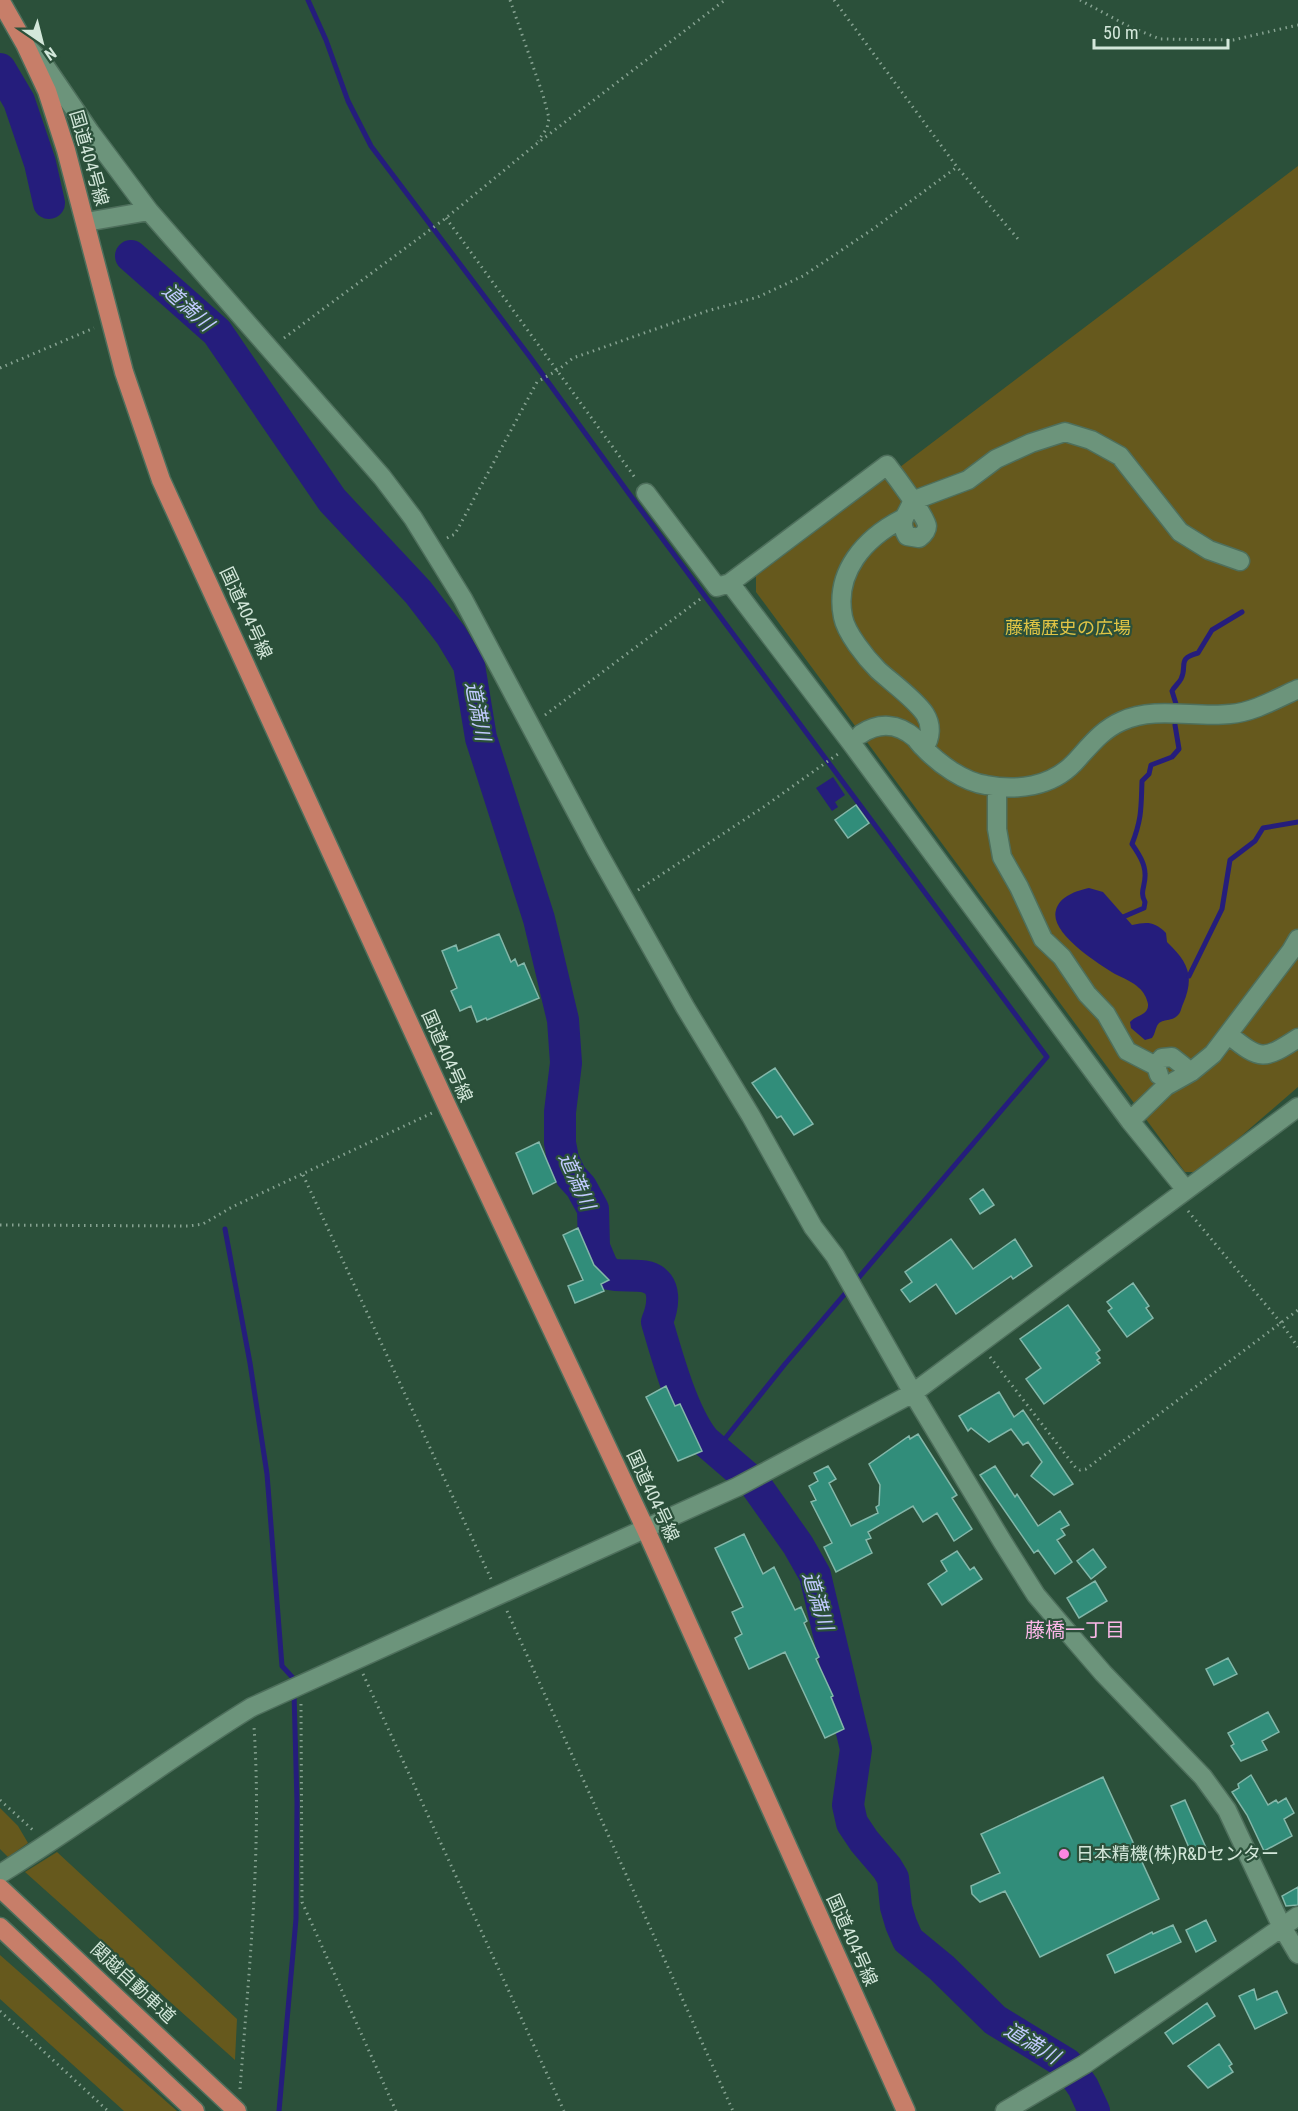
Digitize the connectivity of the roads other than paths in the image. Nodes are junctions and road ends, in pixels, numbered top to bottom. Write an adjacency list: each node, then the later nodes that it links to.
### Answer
1 (0, 0): 2 (highway, 国道404号線)
2 (25, 44): 3 (street); 4 (highway, 国道404号線)
3 (149, 211): 4 (street); 23 (street)
4 (86, 222): 24 (highway, 国道404号線)
5 (646, 494): 9 (street)
6 (912, 501): 7 (street); 7 (street); 8 (street); 9 (street)
7 (902, 519): 12 (street)
8 (1240, 561)
9 (723, 585): 11 (street)
10 (1298, 689): 13 (street)
11 (856, 739): 12 (street); 21 (street)
12 (924, 748): 13 (street)
13 (996, 787): 17 (street)
14 (1298, 939): 15 (street)
15 (1229, 1035): 16 (street); 18 (street)
16 (1298, 1038)
17 (1156, 1066): 18 (street); 19 (street)
18 (1191, 1071): 19 (street)
19 (1166, 1086): 21 (street)
20 (1298, 1107): 22 (street)
21 (1130, 1120): 22 (street)
22 (1181, 1193): 23 (street)
23 (913, 1394): 24 (street); 28 (street)
24 (646, 1530): 25 (street); 33 (highway, 国道404号線)
25 (0, 1874)
26 (0, 1887): 31 (highway, 関越自動車道)
27 (1298, 1916): 28 (street)
28 (1282, 1927): 30 (street); 34 (street)
29 (0, 1928): 32 (highway)
30 (1298, 1954)
31 (238, 2105)
32 (195, 2111)
33 (906, 2111)
34 (1005, 2111)

